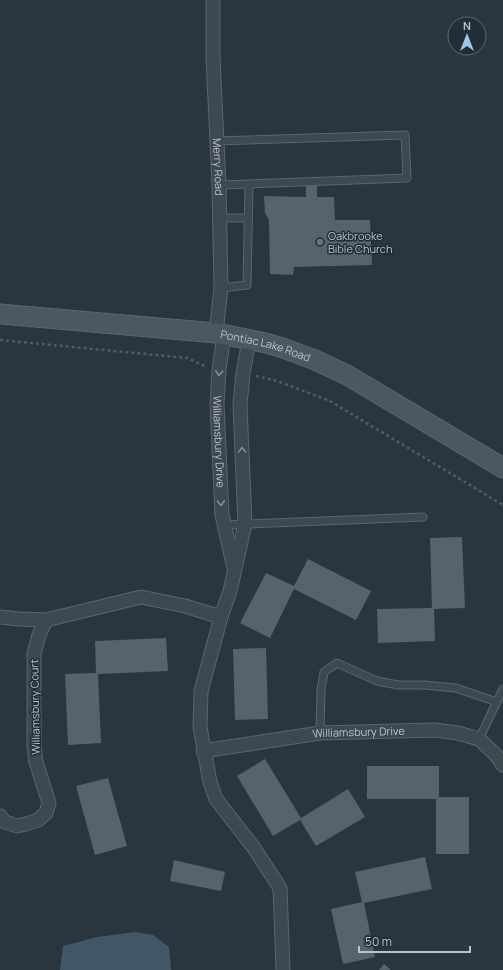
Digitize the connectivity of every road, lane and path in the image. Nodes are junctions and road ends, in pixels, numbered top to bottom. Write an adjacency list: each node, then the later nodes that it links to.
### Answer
1 (213, 0): 2 (street, Merry Road)
2 (217, 141): 3 (lane); 4 (street, Merry Road)
3 (249, 184): 4 (lane); 6 (lane)
4 (219, 185): 5 (street, Merry Road)
5 (220, 218): 6 (lane); 7 (street, Merry Road)
6 (248, 218): 7 (lane)
7 (220, 288): 9 (street, Merry Road)
8 (0, 314): 9 (main road, Pontiac Lake Road)
9 (220, 334): 11 (main road, Pontiac Lake Road); 12 (street, Williamsbury Drive)
10 (0, 340): 12 (path)
11 (249, 340): 13 (street, Williamsbury Drive); 14 (main road, Pontiac Lake Road)
12 (219, 370): 18 (street, Williamsbury Drive, one-way to 18)
13 (243, 374): 15 (path); 17 (street, Williamsbury Drive, one-way to 13)
14 (503, 468)
15 (503, 506)
16 (423, 517): 17 (lane)
17 (245, 524): 18 (lane); 19 (street, Williamsbury Drive)
18 (224, 525): 19 (street, Williamsbury Drive)
19 (234, 572): 21 (street, Williamsbury Drive)
20 (0, 617): 22 (street)
21 (221, 617): 22 (street); 27 (street, Williamsbury Drive)
22 (46, 620): 29 (street, Williamsbury Court)
23 (503, 689): 24 (lane)
24 (497, 702): 25 (lane); 26 (lane)
25 (320, 733): 26 (street, Williamsbury Drive); 27 (street, Williamsbury Drive)
26 (479, 739): 28 (street, Williamsbury Drive)
27 (203, 751): 30 (street, Williamsbury Drive)
28 (503, 765)
29 (0, 816)
30 (283, 970)

